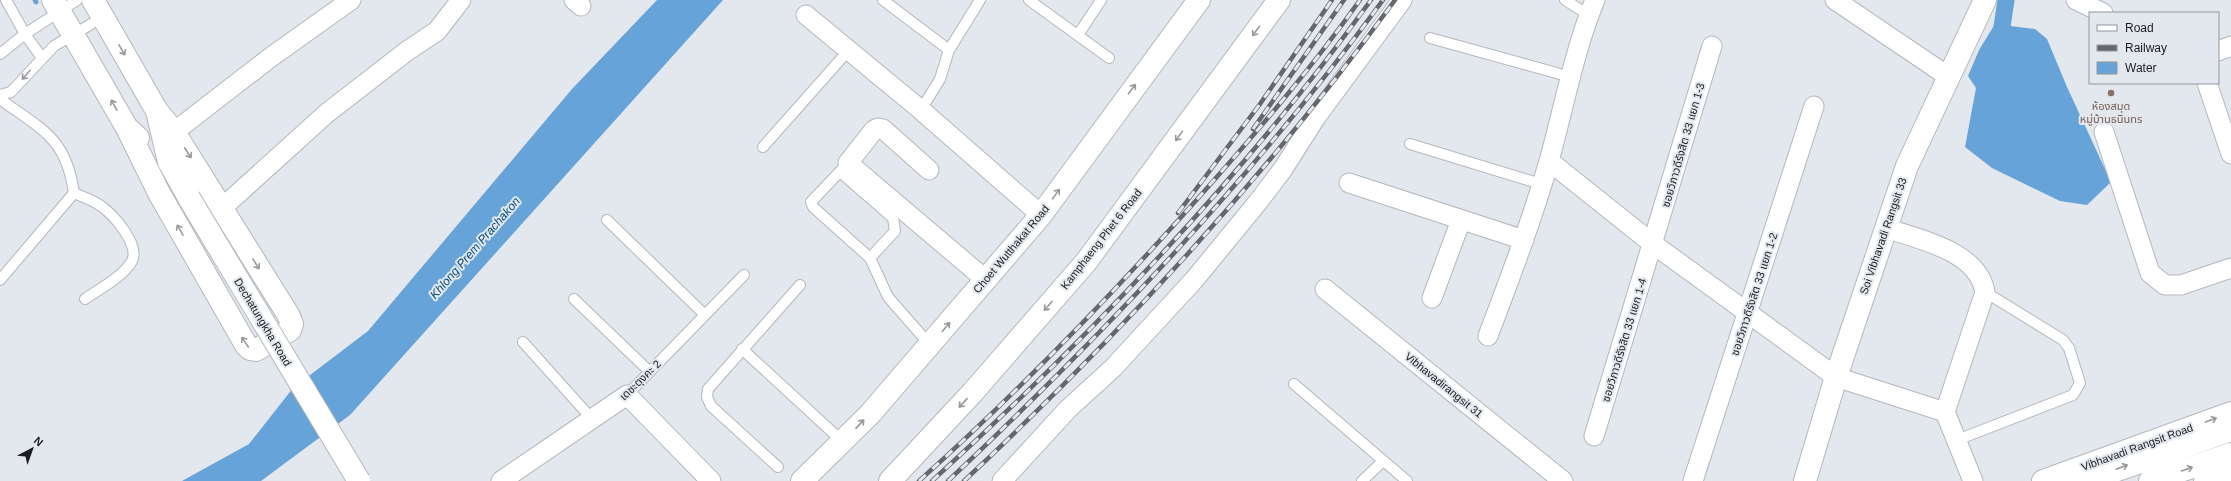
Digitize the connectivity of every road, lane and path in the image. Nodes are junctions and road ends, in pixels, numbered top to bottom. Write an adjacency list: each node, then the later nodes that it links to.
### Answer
1 (6, 0): 20 (lane)
2 (351, 0): 41 (street)
3 (461, 0): 53 (street)
4 (883, 0): 26 (lane)
5 (980, 0): 26 (lane)
6 (1029, 0): 21 (lane)
7 (1101, 0): 21 (lane)
8 (1199, 0): 54 (main road, Choet Wutthakat Road, one-way to 8)
9 (1279, 0): 96 (main road, Kamphaeng Phet 6 Road, one-way to 96)
10 (1402, 0): 97 (street)
11 (1565, 0): 17 (lane)
12 (1835, 0): 33 (street)
13 (1985, 0): 33 (main road, Soi Vibhavadi Rangsit 33)
14 (2076, 0): 18 (street)
15 (60, 7): 20 (lane); 22 (main road, Dechatungkha Road)
16 (98, 8): 22 (lane); 39 (main road, Dechatungkha Road, one-way to 39)
17 (1592, 8): 32 (street)
18 (2101, 12)
19 (806, 15): 27 (street)
20 (25, 34): 29 (lane); 30 (lane)
21 (1078, 35): 31 (lane)
22 (68, 37): 30 (lane); 40 (main road, Dechatungkha Road, one-way to 22)
23 (1430, 38): 32 (lane)
24 (1712, 46): 59 (street, ซอยวิภาวดีรังสิต 33 แยก 1-3)
25 (2231, 46): 28 (street)
26 (949, 50): 38 (lane)
27 (848, 51): 38 (street); 44 (lane)
28 (2219, 51)
29 (1, 52)
30 (42, 58): 35 (lane, one-way to 35)
31 (1109, 58)
32 (1571, 77): 46 (street)
33 (1949, 77): 57 (main road, Soi Vibhavadi Rangsit 33)
34 (2207, 84): 45 (street)
35 (0, 95)
36 (0, 99): 52 (lane)
37 (1814, 106): 71 (street, ซอยวิภาวดีรังสิต 33 แยก 1-2)
38 (921, 110): 54 (street)
39 (156, 111): 41 (main road); 47 (main road, Dechatungkha Road)
40 (127, 128): 47 (main road, Dechatungkha Road); 53 (main road, one-way to 40)
41 (174, 132): 53 (main road, one-way to 53)
42 (2104, 132): 61 (street)
43 (1410, 144): 51 (lane)
44 (763, 147)
45 (2231, 154)
46 (1549, 161): 51 (street); 59 (street)
47 (169, 162): 92 (main road, Dechatungkha Road, bridge)
48 (844, 167): 49 (street); 60 (lane); 60 (lane); 64 (street)
49 (929, 170)
50 (1349, 184): 56 (street)
51 (1542, 184): 58 (street)
52 (74, 193): 63 (lane); 70 (lane)
53 (222, 208)
54 (1041, 215): 64 (main road, Choet Wutthakat Road)
55 (607, 220): 72 (lane)
56 (1461, 220): 58 (street); 69 (street)
57 (1885, 228): 67 (street); 78 (main road, Soi Vibhavadi Rangsit 33)
58 (1524, 240): 73 (street)
59 (1653, 244): 71 (street); 85 (street, ซอยวิภาวดีรังสิต 33 แยก 1-4)
60 (870, 258): 75 (lane)
61 (2231, 268)
62 (744, 275): 72 (lane, เดชะตุงคะ 2)
63 (0, 280)
64 (986, 280): 75 (main road, Choet Wutthakat Road, one-way to 64)
65 (800, 285): 76 (lane)
66 (1325, 289): 100 (street, Vibhavadirangsit 31)
67 (1985, 292): 81 (street); 86 (lane)
68 (574, 298): 77 (lane)
69 (1432, 298)
70 (84, 299)
71 (1748, 314): 78 (street); 101 (street, ซอยวิภาวดีรังสิต 33 แยก 1-2)
72 (705, 315): 77 (lane, เดชะตุงคะ 2)
73 (1488, 336)
74 (522, 342): 83 (lane)
75 (930, 345): 87 (main road, Choet Wutthakat Road, one-way to 75)
76 (742, 348): 87 (lane); 90 (lane)
77 (650, 372): 80 (lane, เดชะตุงคะ 2)
78 (1836, 377): 81 (street); 102 (main road, Soi Vibhavadi Rangsit 33)
79 (1294, 384): 89 (lane)
80 (627, 395): 83 (street, เดชะตุงคะ 2); 94 (street)
81 (1944, 412): 86 (street)
82 (2231, 413): 104 (main road, Vibhavadi Rangsit Road, one-way to 82)
83 (592, 420): 93 (street, เดชะตุงคะ 2)
84 (2231, 430): 105 (main road, one-way to 84)
85 (1594, 436)
86 (1957, 440): 103 (street)
87 (843, 442): 95 (main road, Choet Wutthakat Road)
88 (2231, 454): 106 (main road, one-way to 88)
89 (1383, 461): 98 (lane); 99 (lane)
90 (778, 467)
91 (2231, 473): 107 (main road)
92 (359, 481)
93 (502, 481)
94 (711, 481)
95 (802, 481)
96 (890, 481)
97 (1002, 481)
98 (1362, 481)
99 (1406, 481)
100 (1563, 481)
101 (1693, 481)
102 (1805, 481)
103 (1973, 481)
104 (2042, 481)
105 (2086, 481)
106 (2150, 481)
107 (2205, 481)

